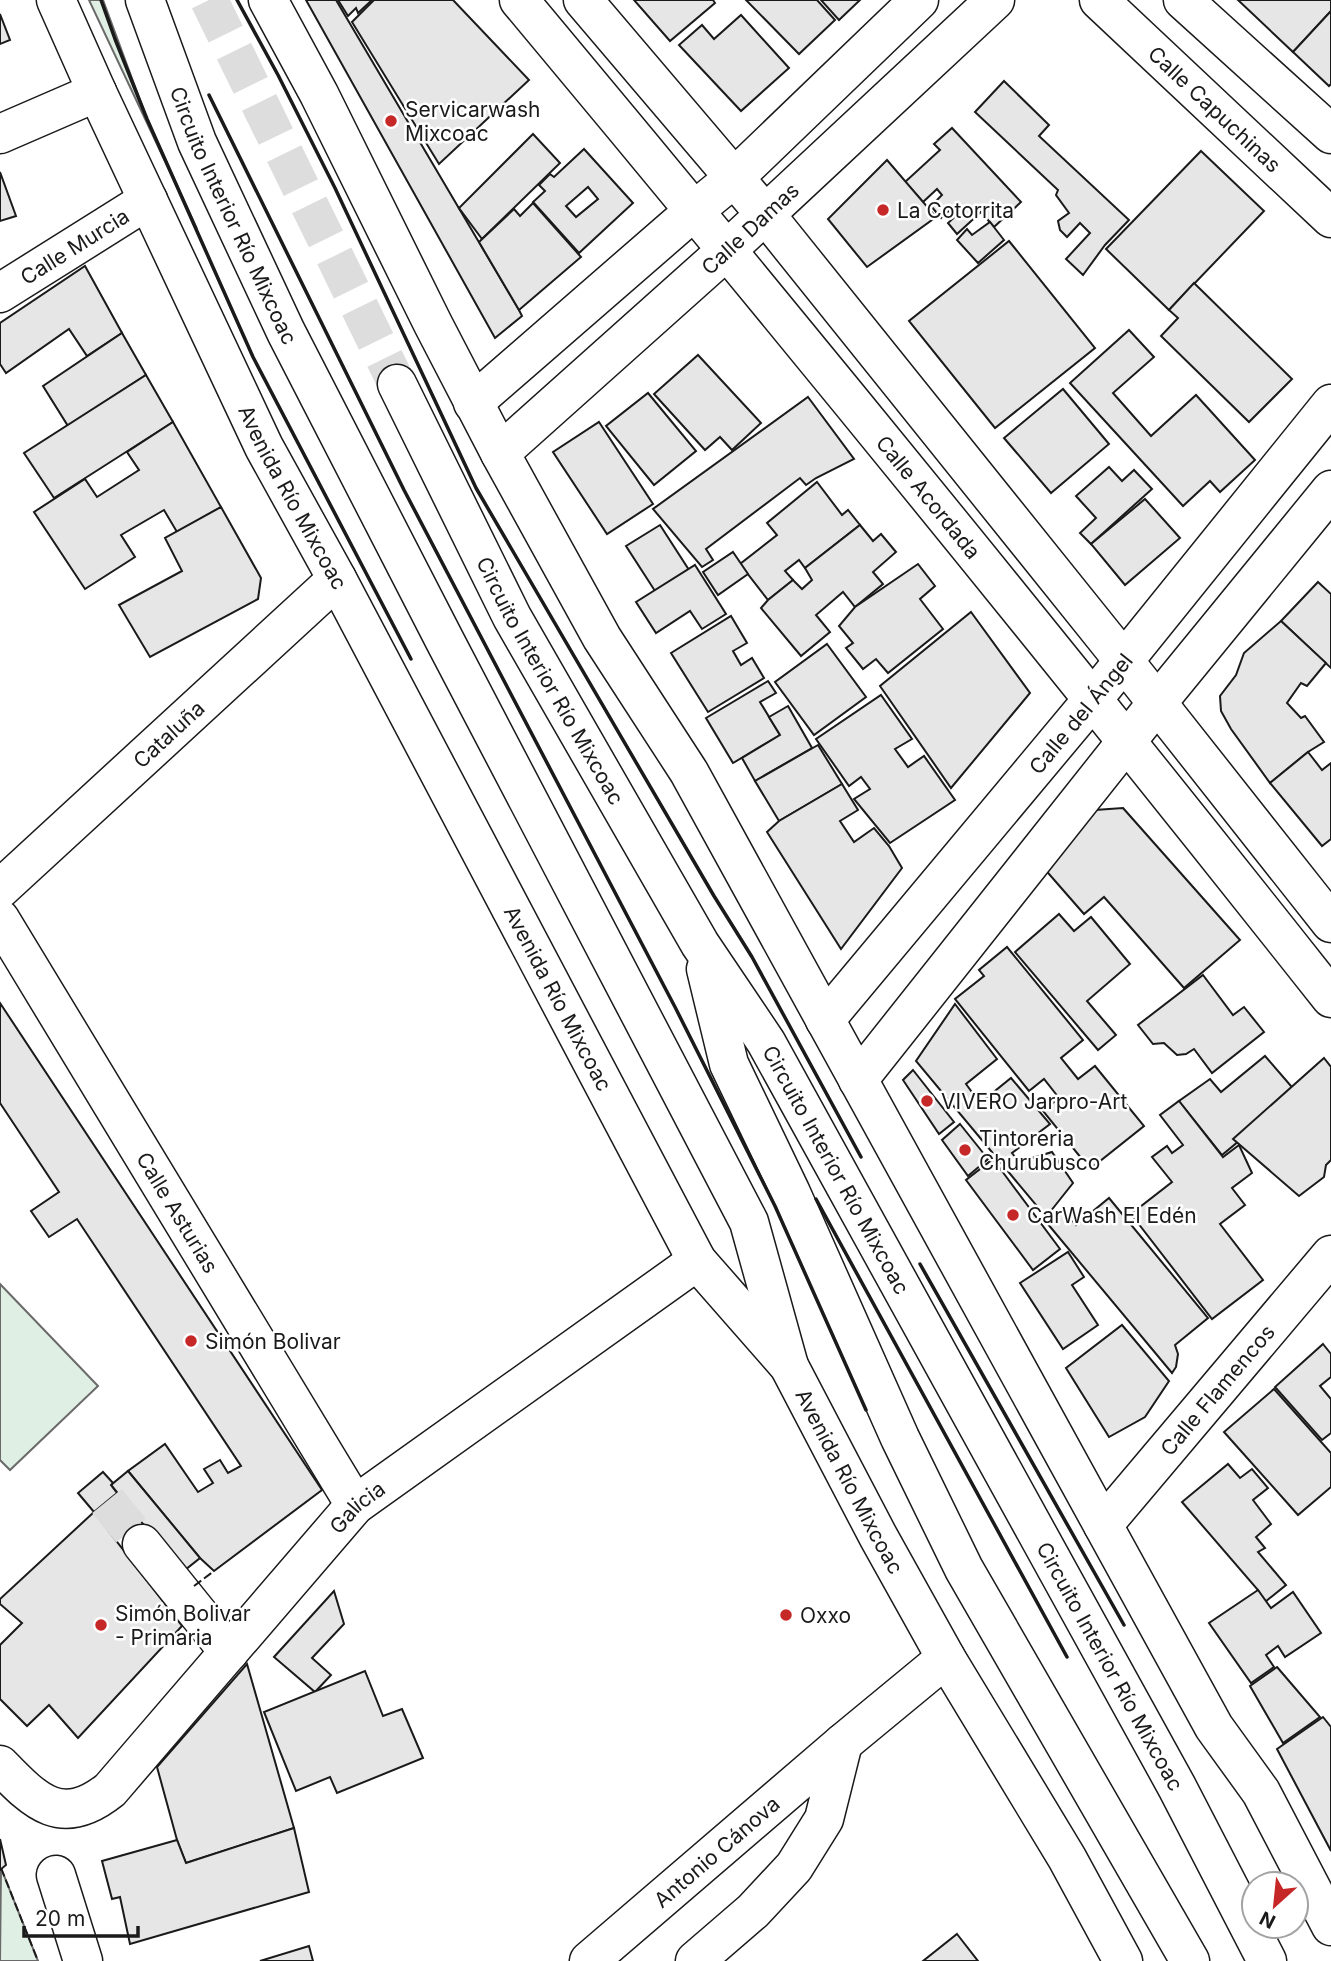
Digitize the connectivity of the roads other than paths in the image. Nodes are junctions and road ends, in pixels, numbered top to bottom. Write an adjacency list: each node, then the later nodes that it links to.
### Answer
1 (56, 0): 10 (main road, Avenida Río Mixcoac)
2 (145, 0): 39 (main road, Circuito Interior Río Mixcoac)
3 (268, 0): 21 (main road)
4 (519, 0): 15 (main road, Calle Acordada)
5 (583, 0): 13 (main road)
6 (919, 0): 13 (main road)
7 (995, 0): 16 (main road, Calle Damas)
8 (1099, 0): 17 (main road, Calle Capuchinas)
9 (1183, 0): 12 (main road)
10 (97, 92): 11 (main road); 14 (main road, Avenida Río Mixcoac)
11 (0, 134)
12 (1331, 134)
13 (734, 178): 15 (main road); 16 (main road)
14 (148, 201): 19 (main road, Calle Murcia); 25 (main road, Avenida Río Mixcoac)
15 (695, 210): 18 (main road, Calle Acordada); 21 (main road)
16 (765, 214): 18 (main road, Calle Damas); 26 (main road)
17 (1331, 218)
18 (727, 250): 23 (main road, Calle Damas); 27 (main road, Calle Acordada)
19 (0, 293)
20 (397, 383): 33 (main road, Circuito Interior Río Mixcoac)
21 (473, 403): 23 (main road)
22 (1331, 404): 26 (main road, Calle del Ángel)
23 (500, 453): 35 (main road)
24 (1331, 490): 28 (main road)
25 (337, 579): 30 (main road, Cataluña); 38 (main road, Avenida Río Mixcoac)
26 (1124, 661): 27 (main road, Calle del Ángel); 28 (main road)
27 (1093, 699): 29 (main road, Calle Acordada); 35 (main road, Calle del Ángel)
28 (1157, 703): 29 (main road); 32 (main road)
29 (1127, 741): 34 (main road, Calle Acordada); 36 (main road)
30 (0, 889)
31 (0, 919): 40 (main road, Calle Asturias)
32 (1331, 923)
33 (700, 944): 53 (main road); 54 (main road, Circuito Interior Río Mixcoac)
34 (1331, 998)
35 (825, 1020): 36 (main road)
36 (858, 1080): 41 (main road)
37 (1331, 1255): 41 (main road, Calle Flamencos)
38 (697, 1261): 39 (main road, Avenida Río Mixcoac); 40 (main road, Galicia)
39 (789, 1366): 44 (main road, Avenida Río Mixcoac)
40 (355, 1505): 43 (main road, Galicia)
41 (1103, 1525): 48 (main road)
42 (142, 1544): 43 (main road)
43 (229, 1652): 46 (main road, Galicia)
44 (946, 1658): 45 (main road, Antonio Cánova); 52 (main road, Avenida Río Mixcoac)
45 (843, 1743): 50 (main road, Antonio Cánova); 51 (main road)
46 (0, 1765)
47 (56, 1875): 49 (main road)
48 (1331, 1926)
49 (83, 1961)
50 (589, 1961)
51 (695, 1961)
52 (1123, 1961)
53 (1190, 1961)
54 (1267, 1961)

